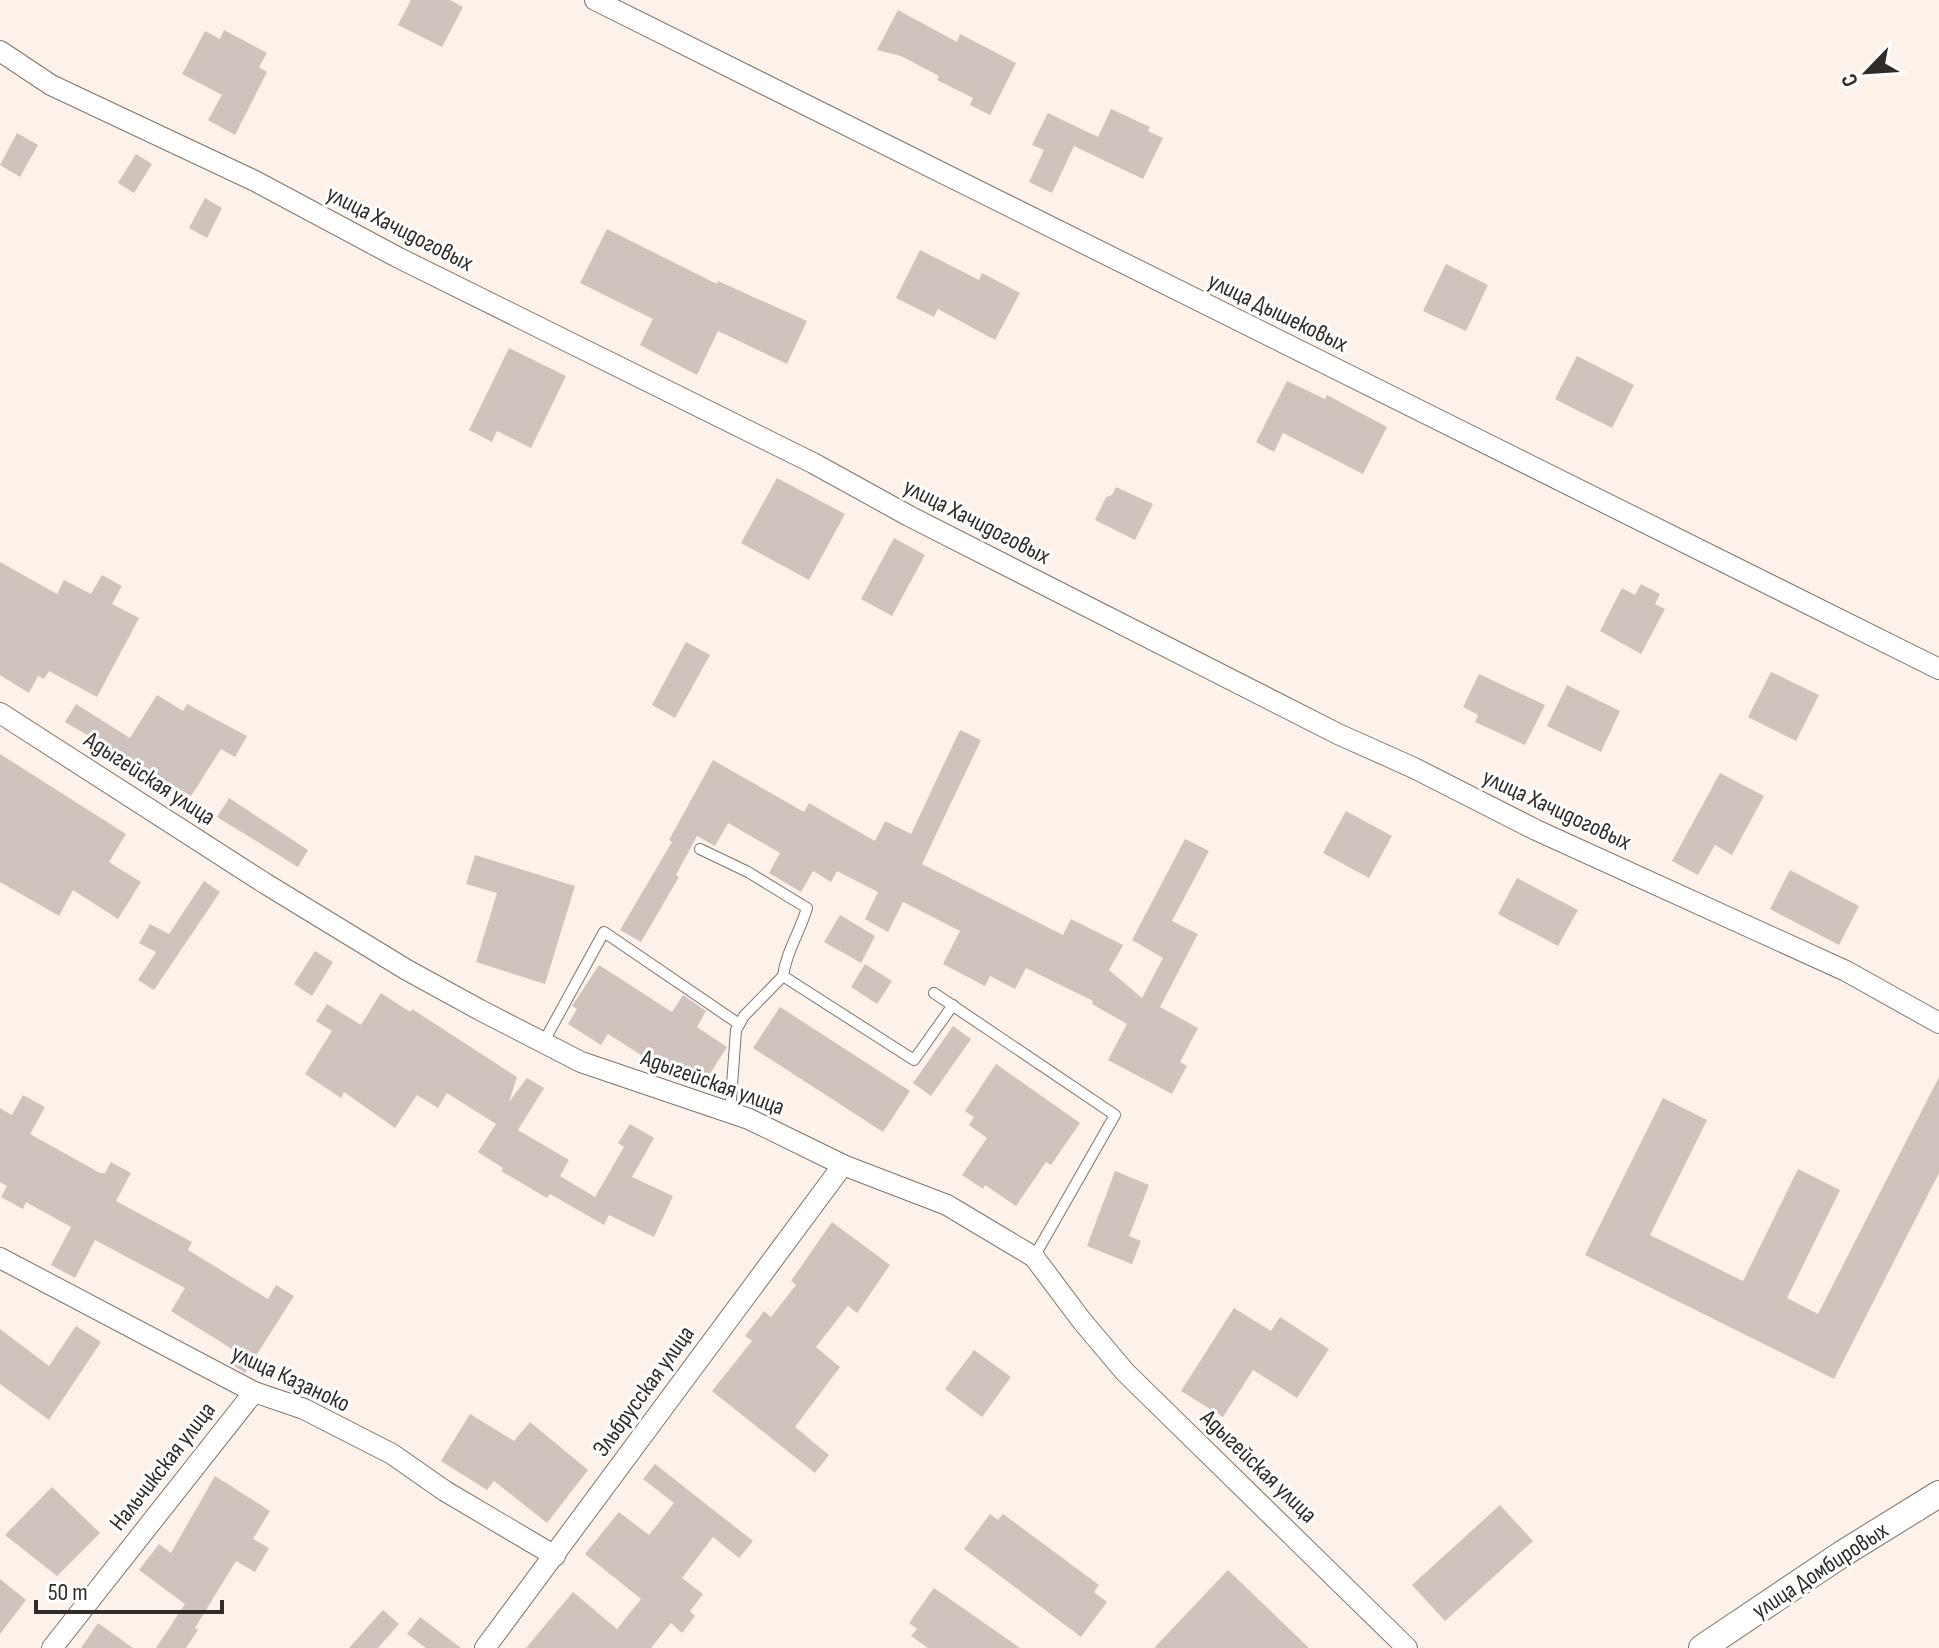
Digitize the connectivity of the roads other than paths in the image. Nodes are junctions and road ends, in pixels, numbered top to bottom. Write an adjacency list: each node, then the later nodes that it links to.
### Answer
1 (595, 0): 3 (street, улица Дышековых)
2 (0, 51): 9 (street, улица Хачидоговых)
3 (1939, 669)
4 (0, 713): 11 (street, Адыгейская улица)
5 (700, 849): 6 (lane)
6 (783, 976): 8 (lane); 10 (lane)
7 (934, 993): 8 (lane)
8 (953, 1005): 14 (lane)
9 (1939, 1023)
10 (739, 1024): 11 (lane); 12 (lane)
11 (543, 1043): 12 (street, Адыгейская улица)
12 (730, 1113): 13 (street, Адыгейская улица)
13 (843, 1165): 14 (street, Адыгейская улица); 18 (street, Эльбрусская улица)
14 (1034, 1257): 21 (street, Адыгейская улица)
15 (0, 1258): 16 (street, улица Казаноко)
16 (254, 1392): 18 (street, улица Казаноко); 19 (street, Нальчикская улица)
17 (1939, 1494): 22 (street, улица Домбировых)
18 (555, 1556): 20 (street, Эльбрусская улица)
19 (52, 1648)
20 (485, 1648)
21 (1407, 1648)
22 (1702, 1648)

